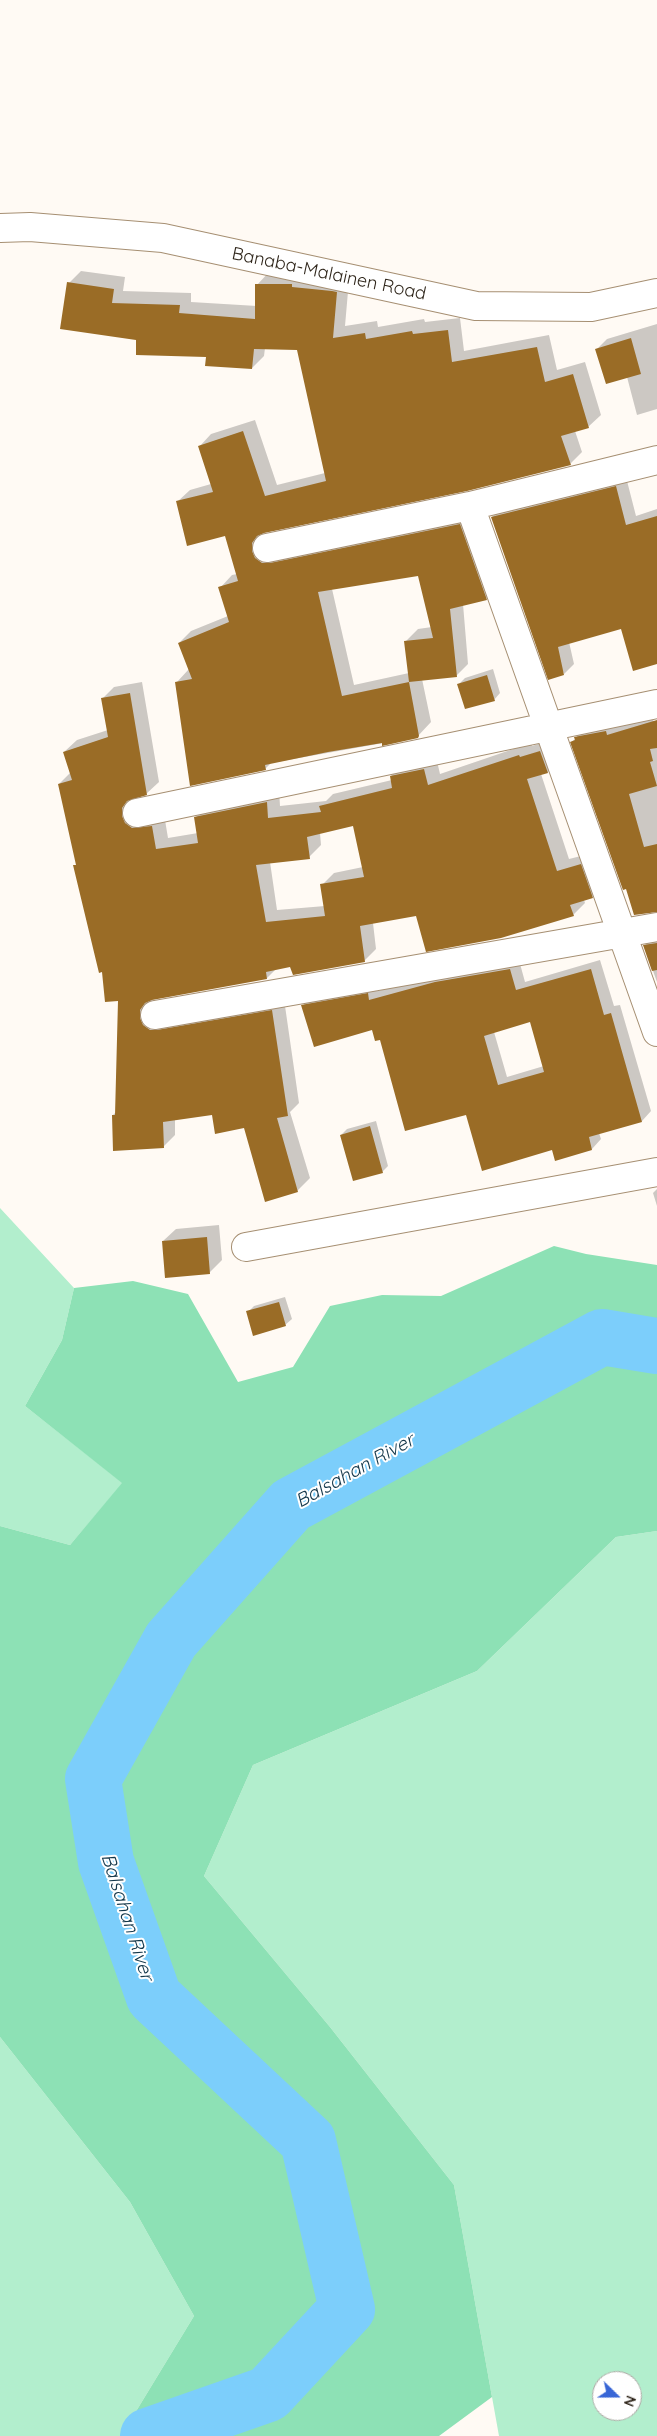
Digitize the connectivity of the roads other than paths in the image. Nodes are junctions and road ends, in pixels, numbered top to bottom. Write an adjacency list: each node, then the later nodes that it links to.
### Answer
1 (0, 228): 2 (street, Banaba-Malainen Road)
2 (657, 293)
3 (657, 460): 4 (street)
4 (470, 506): 5 (street); 7 (street)
5 (267, 548)
6 (657, 704): 7 (street)
7 (547, 727): 8 (street); 10 (street)
8 (137, 813)
9 (657, 927): 10 (street)
10 (622, 934): 11 (street); 12 (street)
11 (154, 1015)
12 (657, 1032)
13 (657, 1172): 14 (street)
14 (246, 1247)

